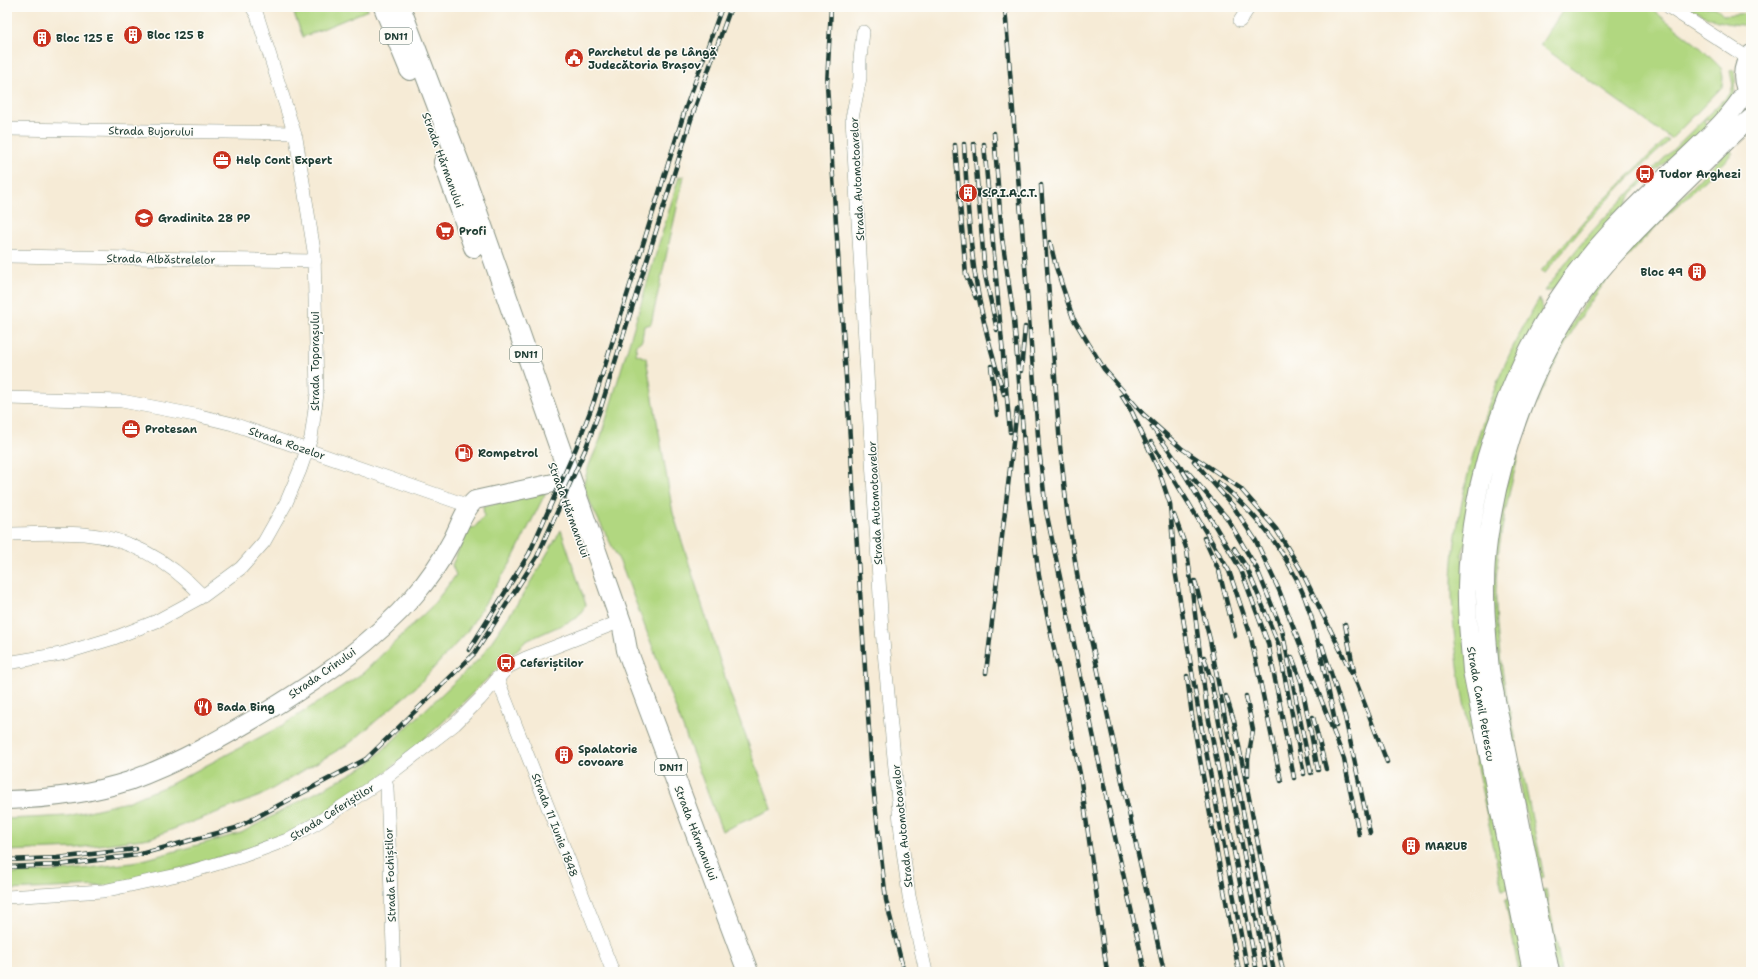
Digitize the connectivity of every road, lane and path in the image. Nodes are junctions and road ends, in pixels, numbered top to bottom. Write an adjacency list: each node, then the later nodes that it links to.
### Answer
1 (252, 7): 12 (street, Strada Toporașului)
2 (384, 7): 17 (main road, Strada Hărmanului / DN11)
3 (400, 7): 22 (main road, Strada Hărmanului / DN11)
4 (1249, 7): 6 (street)
5 (1669, 7): 8 (street)
6 (1240, 21)
7 (863, 32): 31 (street, Strada Automotoarelor)
8 (1750, 56): 9 (street, Strada Camil Petrescu)
9 (1748, 94): 32 (street, Strada Camil Petrescu)
10 (1751, 118): 33 (street, Strada Camil Petrescu)
11 (7, 129): 12 (street, Strada Bujorului)
12 (294, 133): 14 (street, Strada Toporașului)
13 (7, 256): 14 (street, Strada Albăstrelelor)
14 (314, 261): 16 (street, Strada Toporașului)
15 (7, 398): 16 (street, Strada Rozelor)
16 (307, 450): 18 (street, Strada Rozelor); 20 (street, Strada Toporașului)
17 (558, 482): 18 (street); 21 (main road, Strada Hărmanului / DN11)
18 (469, 506): 26 (street, Strada Crinului)
19 (7, 534): 20 (street)
20 (203, 596): 23 (street, Strada Toporașului)
21 (611, 625): 22 (main road, Strada Hărmanului / DN11); 24 (street, Strada Ceferiștilor)
22 (626, 650): 30 (main road, Strada Hărmanului / DN11)
23 (7, 663)
24 (497, 678): 25 (street, Strada Ceferiștilor); 29 (street, Strada 11 Iunie 1848)
25 (385, 778): 27 (street, Strada Ceferiștilor); 28 (street, Strada Fochiștilor)
26 (7, 800)
27 (7, 896)
28 (394, 972)
29 (613, 972)
30 (748, 972)
31 (926, 972)
32 (1532, 972)
33 (1550, 972)

